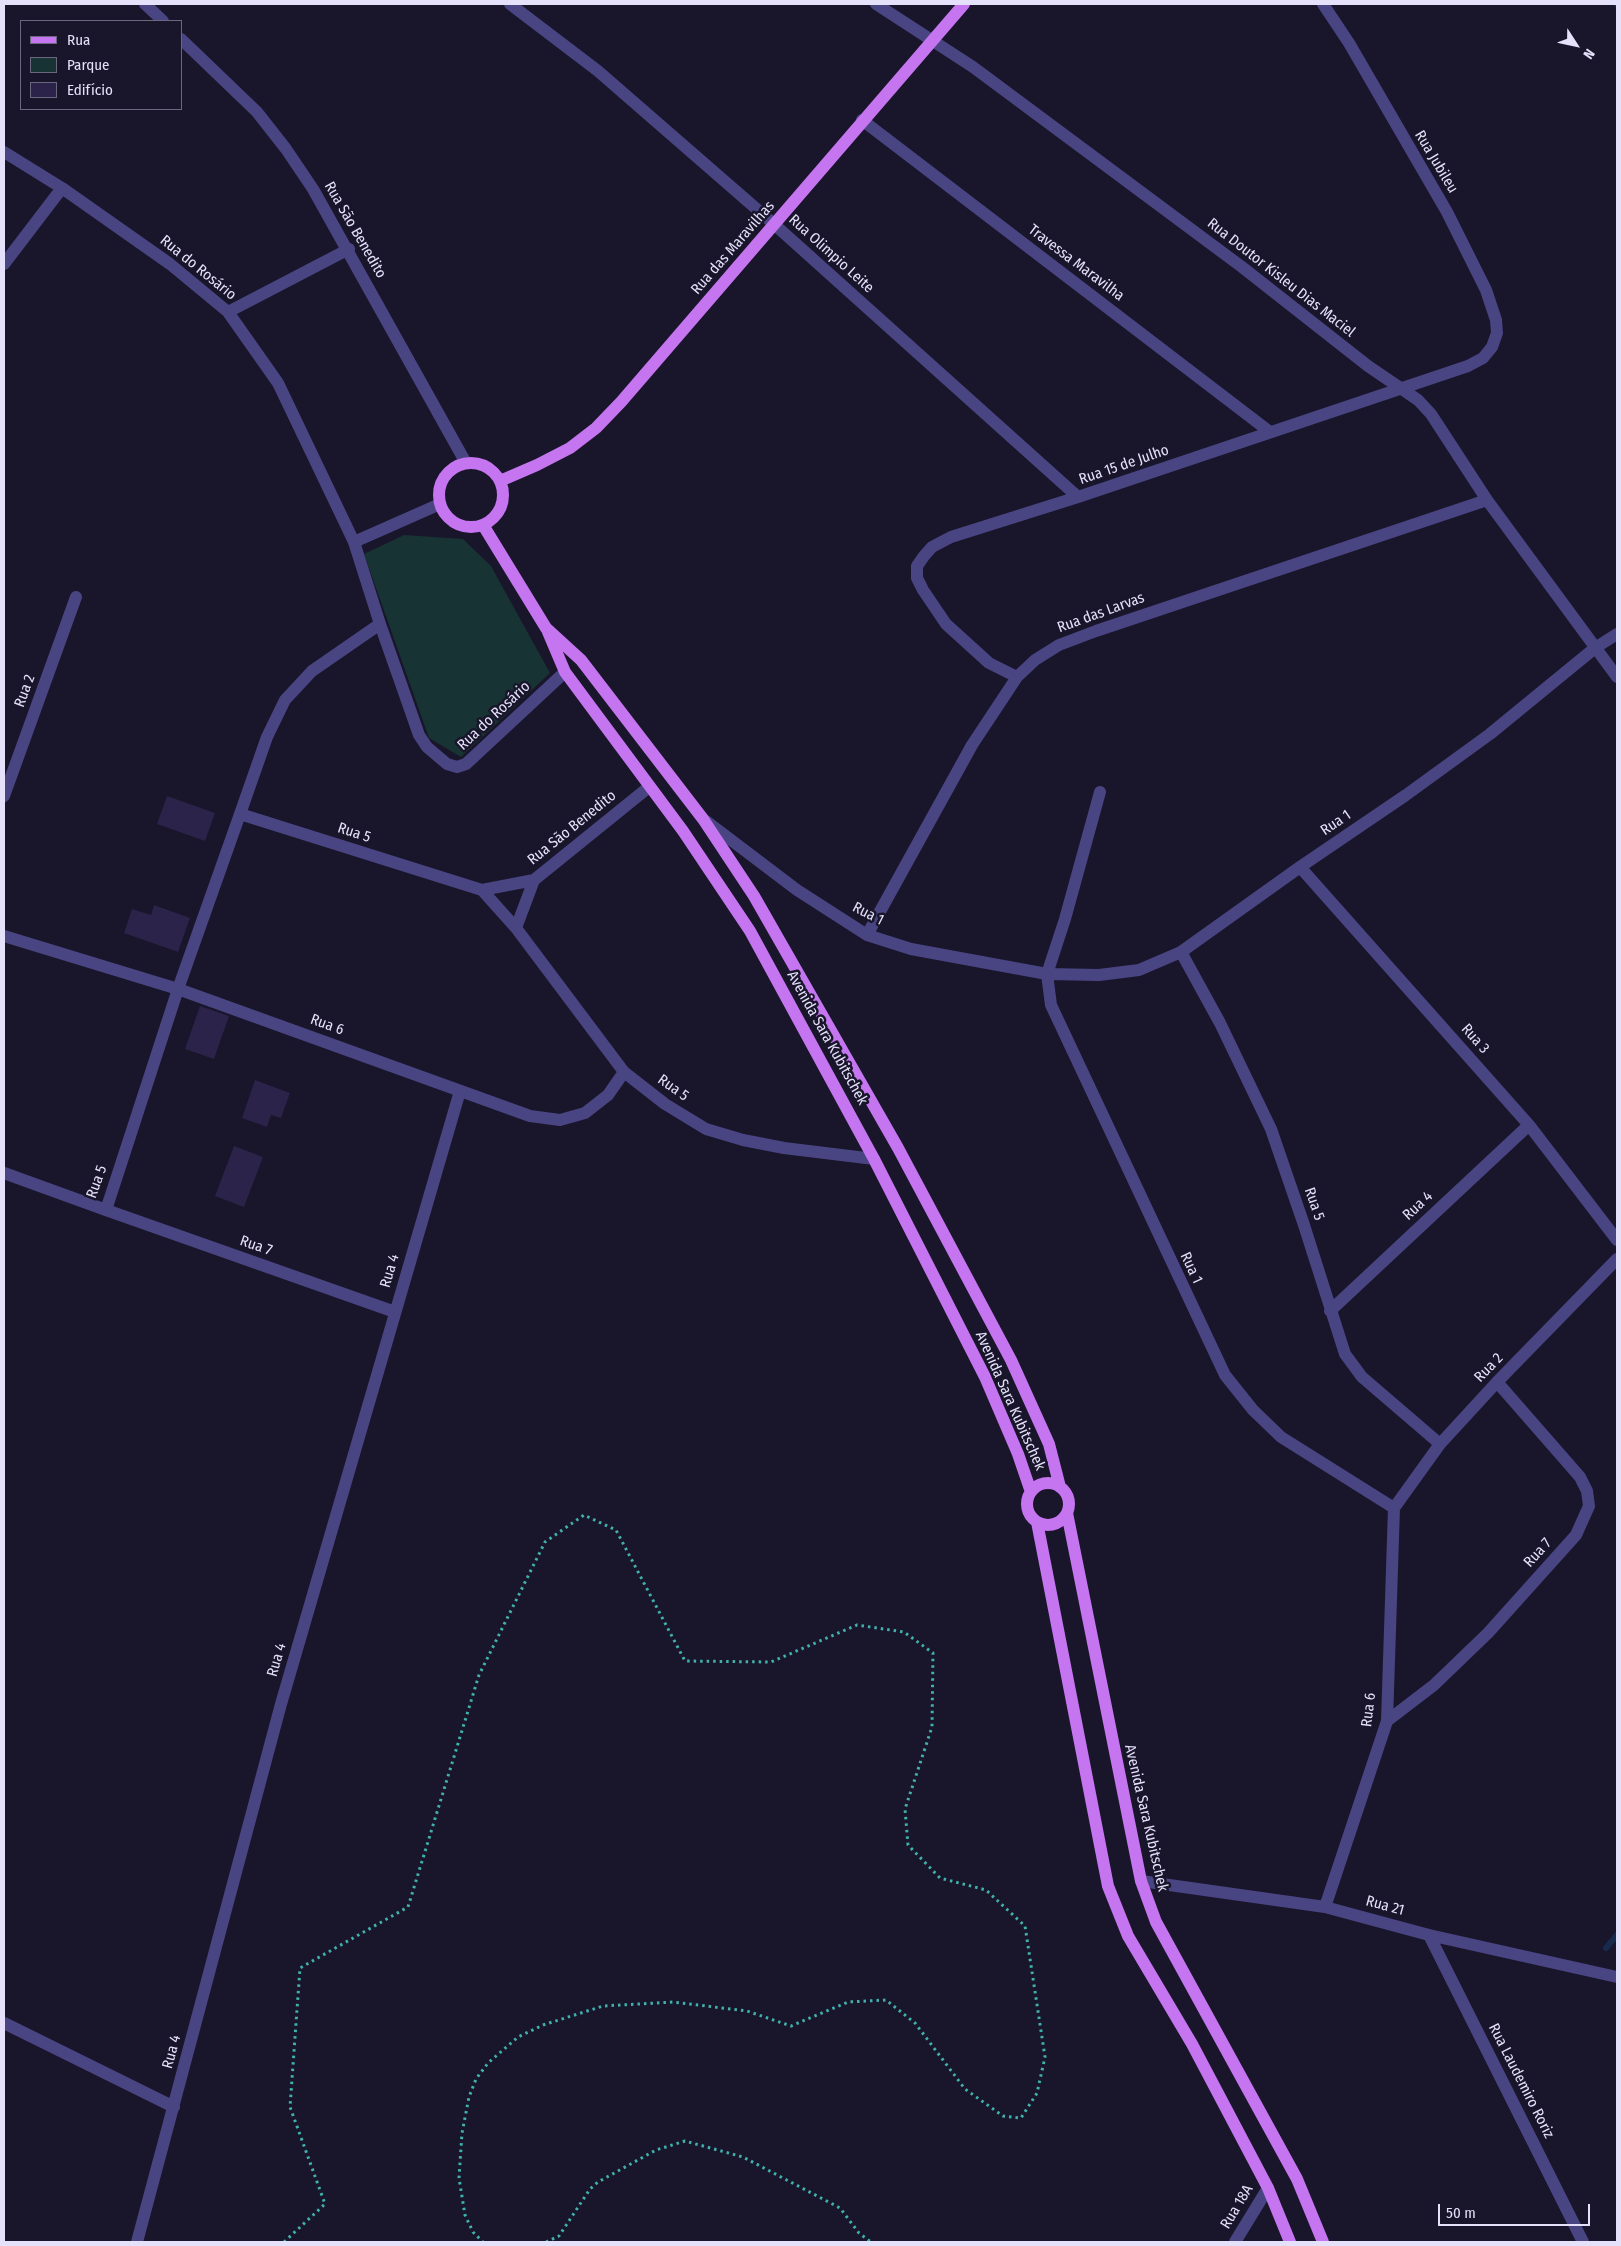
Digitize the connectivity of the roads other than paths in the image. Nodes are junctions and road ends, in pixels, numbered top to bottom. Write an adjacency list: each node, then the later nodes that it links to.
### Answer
1 (145, 4): 6 (street)
2 (510, 4): 12 (street, Rua Olimpio Leite)
3 (876, 4): 8 (street, Rua Doutor Kisleu Dias Maciel)
4 (964, 4): 8 (main road, Rua das Maravilhas)
5 (1323, 4): 16 (street, Rua Jubileu)
6 (162, 20)
7 (182, 40): 13 (street, Rua São Benedito)
8 (932, 40): 9 (main road, Rua das Maravilhas); 17 (street, Rua Doutor Kisleu Dias Maciel)
9 (862, 120): 12 (main road, Rua das Maravilhas); 18 (street, Travessa Maravilha)
10 (4, 152): 11 (street, Rua do Rosário)
11 (62, 188): 14 (street); 15 (street, Rua do Rosário)
12 (775, 225): 20 (main road, Rua das Maravilhas); 21 (street, Rua Olimpio Leite)
13 (348, 250): 15 (street); 19 (street, Rua São Benedito)
14 (4, 264)
15 (228, 312): 25 (street, Rua do Rosário)
16 (1492, 347): 17 (street, Rua 15 de Julho)
17 (1399, 388): 18 (street, Rua 15 de Julho); 22 (street, Rua Doutor Kisleu Dias Maciel)
18 (1270, 432): 21 (street, Rua 15 de Julho)
19 (466, 463): 20 (main road); 23 (main road)
20 (500, 481): 24 (main road)
21 (1078, 497): 32 (street, Rua 15 de Julho)
22 (1487, 500): 30 (street, Rua Doutor Kisleu Dias Maciel); 32 (street, Rua das Larvas)
23 (440, 504): 24 (main road); 25 (street)
24 (483, 525): 28 (main road)
25 (354, 542): 27 (street, Rua do Rosário)
26 (76, 597): 36 (street, Rua 2)
27 (380, 624): 31 (street, Rua do Rosário); 37 (street)
28 (546, 628): 31 (main road, Avenida Sara Kubitschek); 38 (main road, Avenida Sara Kubitschek)
29 (1617, 634): 30 (street, Rua 1)
30 (1595, 648): 33 (street); 39 (street, Rua 1)
31 (565, 672): 34 (main road, Avenida Sara Kubitschek)
32 (1017, 677): 43 (street, Rua das Larvas)
33 (1617, 677)
34 (649, 786): 40 (street, Rua São Benedito); 51 (main road, Avenida Sara Kubitschek)
35 (1100, 792): 46 (street, Rua 1)
36 (4, 796)
37 (240, 814): 41 (street, Rua 5); 47 (street, Rua 5)
38 (703, 819): 43 (street, Rua 1); 60 (main road, Avenida Sara Kubitschek)
39 (1300, 867): 45 (street, Rua 1); 50 (street, Rua 3)
40 (534, 880): 41 (street, Rua São Benedito); 42 (street)
41 (482, 890): 42 (street, Rua 5)
42 (516, 928): 48 (street, Rua 5)
43 (867, 935): 46 (street, Rua 1)
44 (4, 936): 47 (street, Rua 6)
45 (1181, 952): 46 (street, Rua 1); 56 (street, Rua 5)
46 (1047, 974): 62 (street, Rua 1)
47 (178, 989): 49 (street, Rua 6); 53 (street, Rua 5)
48 (624, 1072): 49 (street, Rua 6); 51 (street, Rua 5)
49 (460, 1090): 57 (street, Rua 4)
50 (1528, 1125): 54 (street, Rua 3); 56 (street, Rua 4)
51 (874, 1159): 61 (main road, Avenida Sara Kubitschek)
52 (4, 1174): 53 (street, Rua 5)
53 (106, 1210): 57 (street, Rua 7)
54 (1617, 1240)
55 (1616, 1264): 58 (street, Rua 2)
56 (1330, 1311): 59 (street, Rua 5)
57 (395, 1312): 71 (street, Rua 4)
58 (1497, 1382): 59 (street, Rua 2); 65 (street, Rua 7)
59 (1440, 1444): 62 (street, Rua 2)
60 (1060, 1487): 61 (main road, Avenida Sara Kubitschek); 63 (main road, Avenida Sara Kubitschek)
61 (1031, 1492): 64 (main road, Avenida Sara Kubitschek)
62 (1394, 1508): 65 (street, Rua 6)
63 (1067, 1513): 64 (main road); 66 (main road, Avenida Sara Kubitschek)
64 (1037, 1522): 72 (main road, Avenida Sara Kubitschek)
65 (1387, 1721): 67 (street, Rua 6)
66 (1141, 1881): 67 (street, Rua 21); 76 (main road, Avenida Sara Kubitschek)
67 (1325, 1907): 68 (street, Rua 21)
68 (1429, 1935): 69 (street, Rua 21); 77 (street, Rua Laudemiro Roriz)
69 (1617, 1977)
70 (4, 2023): 71 (street)
71 (174, 2107): 73 (street, Rua 4)
72 (1268, 2188): 74 (street, Rua 18A); 75 (main road, Avenida Sara Kubitschek)
73 (137, 2242)
74 (1235, 2242)
75 (1290, 2242)
76 (1323, 2242)
77 (1583, 2242)

